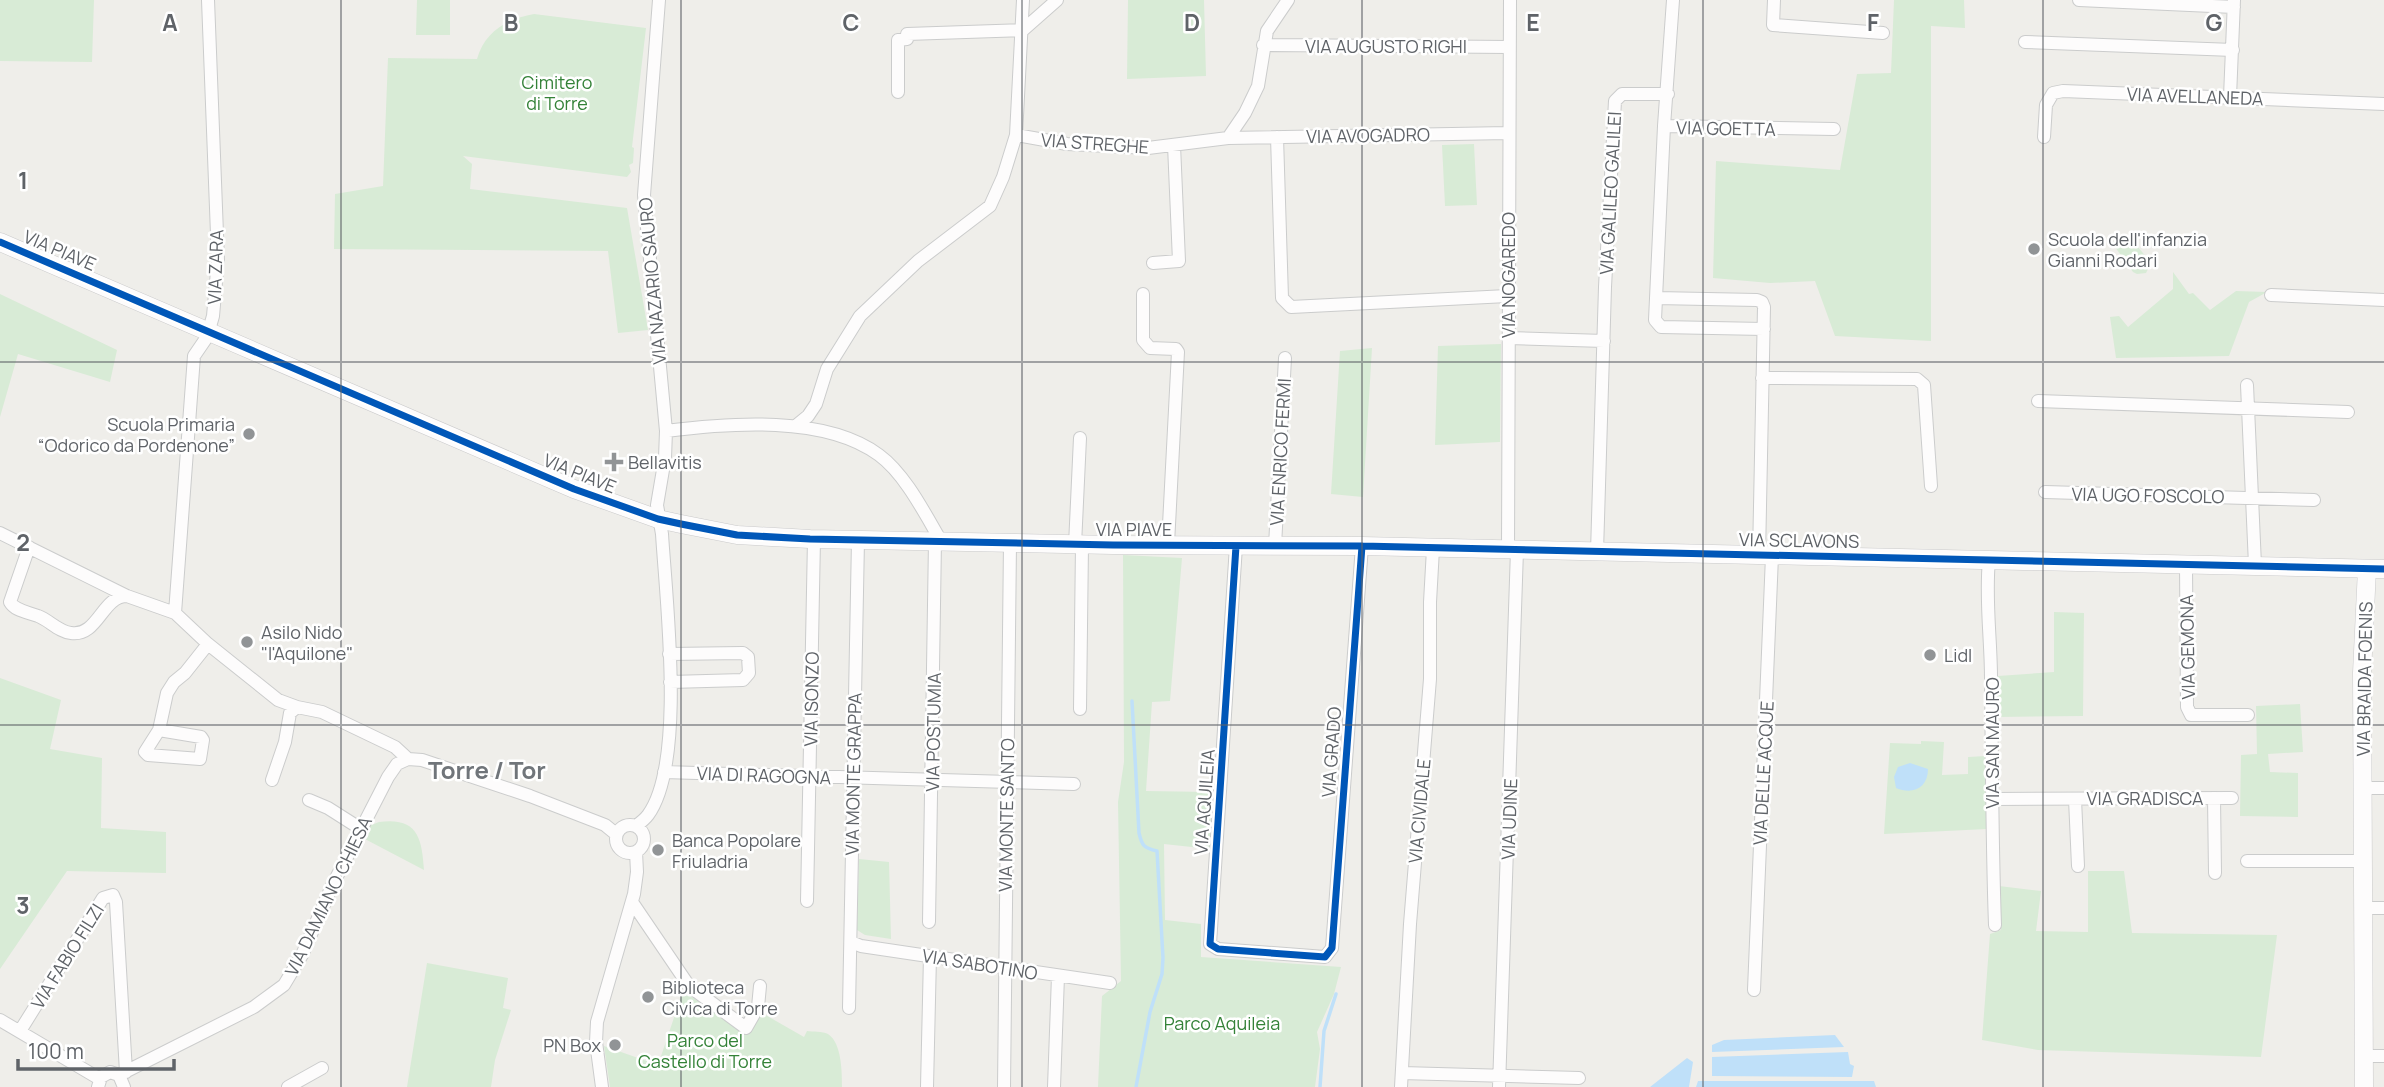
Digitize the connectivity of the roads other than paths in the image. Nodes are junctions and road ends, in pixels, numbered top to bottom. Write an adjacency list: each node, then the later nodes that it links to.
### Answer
1 (208, 0): 37 (street, VIA ZARA)
2 (659, 0): 47 (street, VIA NAZARIO SAURO)
3 (1023, 0): 11 (street)
4 (1057, 0): 11 (street)
5 (1288, 0): 14 (street)
6 (1510, 0): 15 (street, VIA NOGAREDO)
7 (1673, 0): 18 (street)
8 (1774, 0): 12 (street)
9 (2079, 0): 10 (street)
10 (2234, 3): 16 (street)
11 (1023, 30): 17 (street); 24 (street)
12 (1883, 33)
13 (2025, 42): 16 (street)
14 (1263, 45): 15 (street, VIA AUGUSTO RIGHI); 27 (street)
15 (1509, 47): 23 (street, VIA NOGAREDO)
16 (2233, 50): 19 (street)
17 (898, 92)
18 (1668, 94): 21 (street); 39 (street, VIA GALILEO GALILEI)
19 (2230, 97): 20 (street, VIA AVELLANEDA); 26 (street, VIA AVELLANEDA)
20 (2384, 104)
21 (1664, 126): 22 (street, VIA GOETTA); 34 (street, VIA GOETTA)
22 (1834, 130)
23 (1508, 133): 25 (street, VIA AVOGADRO); 33 (street, VIA NOGAREDO)
24 (1016, 135): 28 (street, VIA STREGHE); 46 (street)
25 (1277, 137): 27 (street, VIA AVOGADRO); 33 (street)
26 (2044, 137)
27 (1228, 138): 28 (street, VIA STREGHE)
28 (1174, 145): 30 (street, VIA STREGHE)
29 (0, 242): 37 (street, VIA PIAVE)
30 (1153, 263)
31 (1143, 294): 59 (street)
32 (2271, 295): 35 (street)
33 (1507, 296): 38 (street, VIA NOGAREDO)
34 (1656, 299): 36 (street, VIA GOETTA); 36 (street)
35 (2384, 300)
36 (1764, 329): 41 (street)
37 (209, 332): 53 (street, VIA PIAVE); 75 (street, VIA ZARA)
38 (1508, 338): 39 (street); 67 (street, VIA NOGAREDO)
39 (1604, 341): 68 (street, VIA GALILEO GALILEI)
40 (1285, 358): 63 (street, VIA ENRICO FERMI)
41 (1762, 377): 49 (street); 69 (street)
42 (2248, 385): 44 (street)
43 (2038, 401): 44 (street)
44 (2248, 407): 45 (street); 51 (street)
45 (2348, 412)
46 (797, 425): 47 (street); 57 (street)
47 (666, 431): 53 (street, VIA NAZARIO SAURO)
48 (1080, 438): 60 (street)
49 (1931, 486)
50 (2045, 492): 51 (street, VIA UGO FOSCOLO)
51 (2251, 497): 52 (street, VIA UGO FOSCOLO); 72 (street)
52 (2314, 500)
53 (658, 519): 55 (street, VIA PIAVE); 77 (street, VIA NAZARIO SAURO)
54 (0, 533): 65 (street)
55 (814, 539): 56 (street, VIA PIAVE); 85 (street, VIA ISONZO)
56 (858, 540): 57 (street, VIA PIAVE); 86 (street, VIA MONTE GRAPPA)
57 (938, 541): 58 (street, VIA PIAVE); 88 (street, VIA POSTUMIA)
58 (1010, 543): 60 (street, VIA PIAVE); 89 (street, VIA MONTE SANTO)
59 (1168, 544): 60 (street, VIA PIAVE); 61 (street, VIA PIAVE)
60 (1079, 545): 80 (street)
61 (1213, 546): 62 (street, VIA SCLAVONS)
62 (1236, 546): 63 (street, VIA SCLAVONS); 114 (street, VIA AQUILEIA)
63 (1275, 546): 64 (street, VIA SCLAVONS)
64 (1362, 546): 66 (street, VIA SCLAVONS); 114 (street, VIA GRADO)
65 (29, 547): 74 (street); 74 (street)
66 (1433, 549): 67 (street, VIA SCLAVONS); 126 (street, VIA CIVIDALE)
67 (1512, 550): 68 (street, VIA SCLAVONS); 129 (street, VIA UDINE)
68 (1597, 552): 69 (street, VIA SCLAVONS)
69 (1765, 556): 70 (street, VIA SCLAVONS); 119 (street, VIA DELLE ACQUE)
70 (1989, 560): 71 (street, VIA SCLAVONS); 95 (street, VIA SAN MAURO)
71 (2186, 564): 72 (street, VIA SCLAVONS); 81 (street, VIA GEMONA)
72 (2255, 565): 73 (street, VIA SCLAVONS)
73 (2375, 569): 91 (street, VIA BRAIDA FOENIS)
74 (128, 596): 75 (street)
75 (175, 613): 76 (street)
76 (208, 644): 79 (street); 82 (street)
77 (669, 654): 78 (street, VIA NAZARIO SAURO); 78 (street)
78 (670, 682): 84 (street, VIA NAZARIO SAURO)
79 (297, 707): 83 (street); 87 (street)
80 (1080, 709)
81 (2248, 715)
82 (159, 730)
83 (408, 759): 99 (street, VIA DAMIANO CHIESA); 100 (street)
84 (664, 772): 85 (street, VIA DI RAGOGNA); 98 (street, VIA NAZARIO SAURO)
85 (809, 776): 86 (street, VIA DI RAGOGNA); 106 (street, VIA ISONZO)
86 (852, 779): 88 (street, VIA DI RAGOGNA); 112 (street, VIA MONTE GRAPPA)
87 (272, 780)
88 (932, 781): 89 (street, VIA DI RAGOGNA); 110 (street, VIA POSTUMIA)
89 (1006, 783): 90 (street, VIA DI RAGOGNA); 115 (street, VIA MONTE SANTO)
90 (1074, 784)
91 (2363, 788): 92 (street); 103 (street, VIA BRAIDA FOENIS)
92 (2384, 788)
93 (2214, 798): 94 (street, VIA GRADISCA); 96 (street, VIA GRADISCA); 105 (street, VIA GRADISCA)
94 (2232, 798)
95 (1993, 799): 96 (street, VIA GRADISCA); 111 (street, VIA SAN MAURO)
96 (2075, 799): 104 (street, VIA GRADISCA)
97 (309, 800): 99 (street)
98 (636, 826): 100 (street); 101 (street)
99 (361, 829): 127 (street, VIA DAMIANO CHIESA)
100 (616, 834): 101 (street)
101 (636, 852): 107 (street)
102 (2247, 861): 103 (street)
103 (2362, 861): 108 (street, VIA BRAIDA FOENIS)
104 (2078, 866)
105 (2214, 873)
106 (807, 901)
107 (632, 902): 118 (street); 132 (street)
108 (2363, 908): 109 (street); 123 (street, VIA BRAIDA FOENIS)
109 (2384, 908)
110 (929, 922)
111 (1995, 925)
112 (851, 942): 113 (street, VIA SABOTINO); 120 (street, VIA MONTE GRAPPA)
113 (930, 956): 115 (street, VIA SABOTINO); 133 (street)
114 (1325, 957)
115 (1005, 968): 116 (street, VIA SABOTINO); 134 (street, VIA MONTE SANTO)
116 (1058, 976): 117 (street, VIA SABOTINO); 135 (street)
117 (1110, 983)
118 (760, 986)
119 (1754, 990)
120 (849, 1008)
121 (0, 1020): 122 (street)
122 (20, 1031): 127 (street, VIA FABIO FILZI); 130 (street)
123 (2364, 1056): 124 (street); 137 (street, VIA BRAIDA FOENIS)
124 (2384, 1056)
125 (322, 1068): 131 (street)
126 (1402, 1073): 129 (street); 136 (street, VIA CIVIDALE)
127 (123, 1078): 130 (street, VIA DAMIANO CHIESA)
128 (1579, 1078): 129 (street)
129 (1499, 1081)
130 (99, 1083)
131 (288, 1087)
132 (602, 1087)
133 (927, 1087)
134 (1004, 1087)
135 (1054, 1087)
136 (1401, 1087)
137 (2364, 1087)

